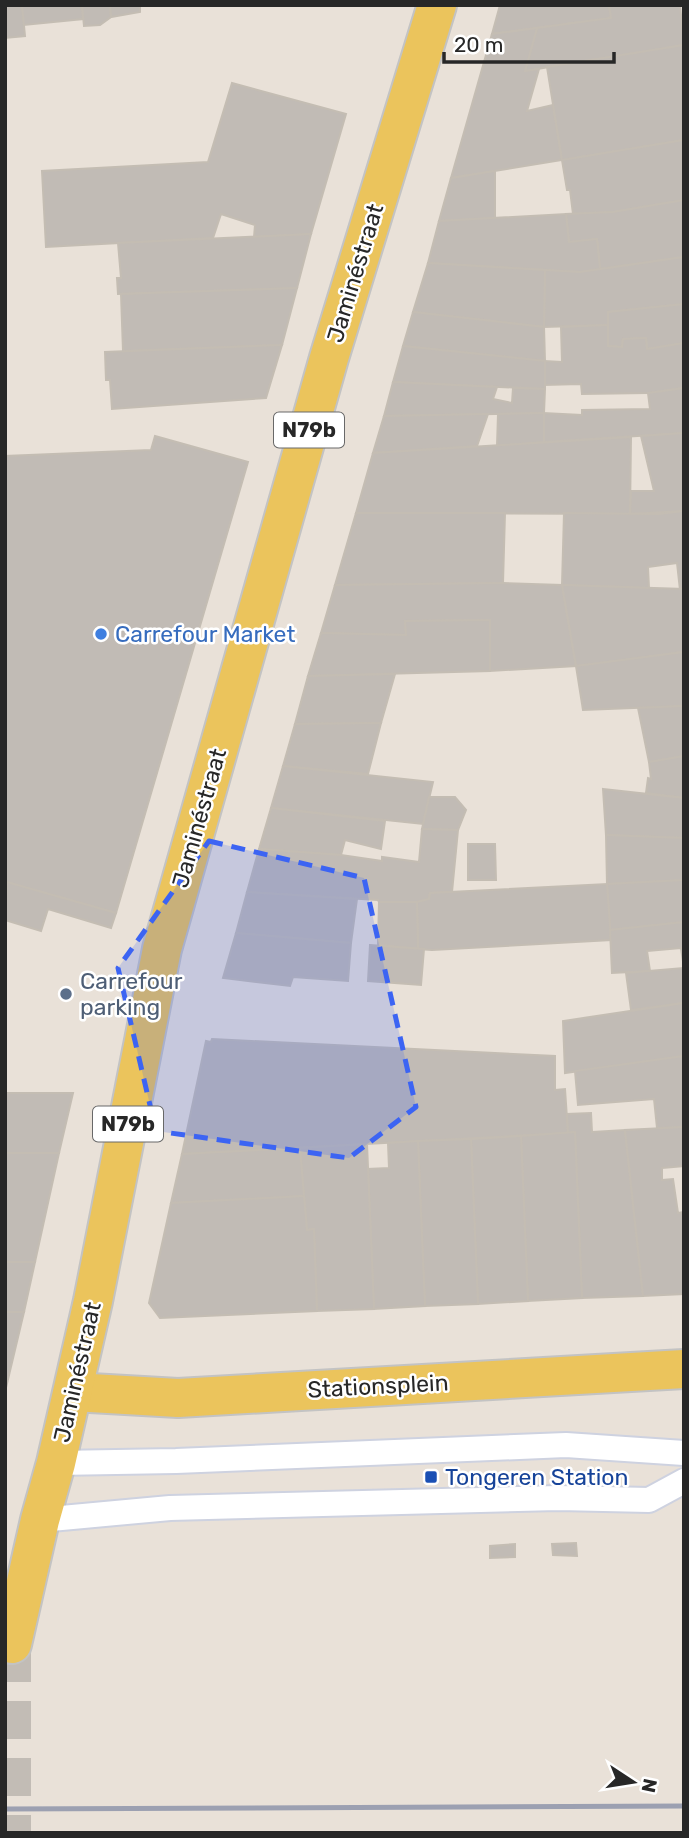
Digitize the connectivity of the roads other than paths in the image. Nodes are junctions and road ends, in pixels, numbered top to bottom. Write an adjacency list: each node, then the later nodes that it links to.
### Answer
1 (437, 5): 3 (main road, Jaminéstraat / N79b)
2 (684, 1369): 3 (main road, Stationsplein)
3 (73, 1392): 5 (main road, Jaminéstraat / N79b)
4 (684, 1453): 5 (lane)
5 (56, 1463): 7 (main road, Jaminéstraat / N79b)
6 (684, 1481): 7 (lane)
7 (40, 1520): 8 (main road, Jaminéstraat / N79b)
8 (12, 1644)

